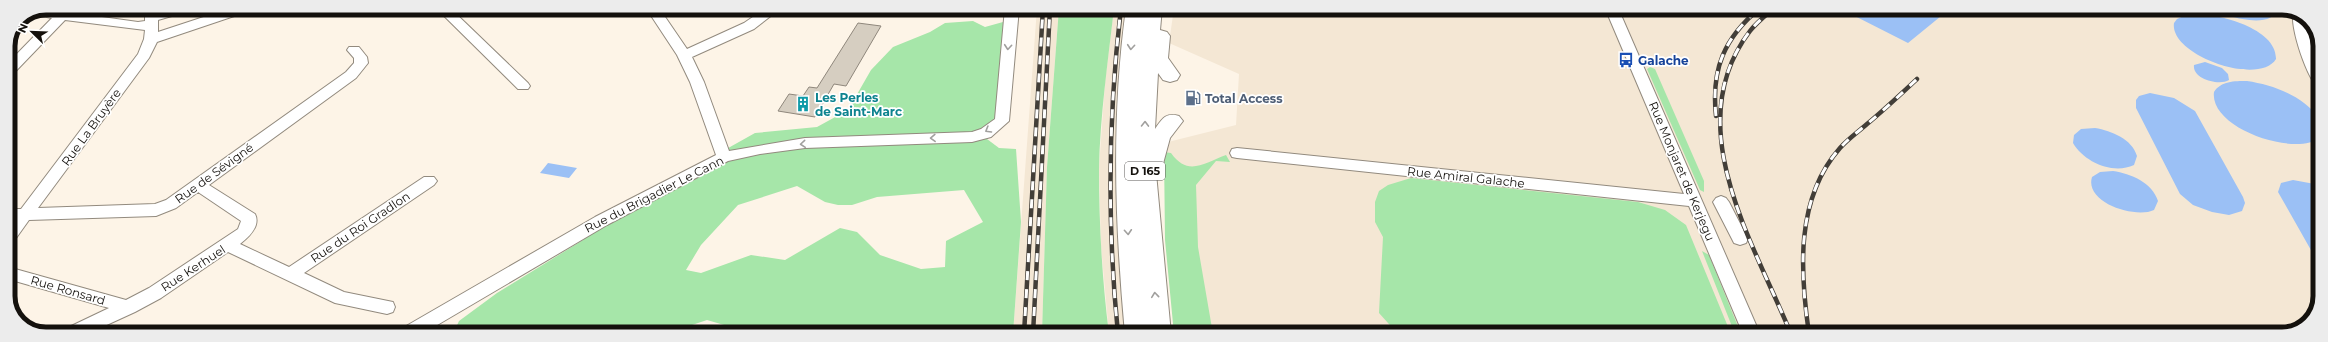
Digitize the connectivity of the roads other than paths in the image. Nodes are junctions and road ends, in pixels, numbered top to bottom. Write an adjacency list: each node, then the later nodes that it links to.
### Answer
1 (51, 15): 12 (street)
2 (169, 15): 14 (street)
3 (201, 15): 14 (street)
4 (449, 15): 20 (street)
5 (657, 15): 16 (street)
6 (765, 15): 16 (street)
7 (1011, 15): 23 (street, Rue du Brigadier Le Cann, one-way to 23)
8 (1135, 15): 40 (highway, D 165, one-way to 40)
9 (1151, 15): 26 (highway, D 165, one-way to 9)
10 (1161, 15): 19 (highway)
11 (1615, 15): 27 (street, Rue Monjaret de Kerjegu)
12 (61, 17): 14 (street); 17 (street)
13 (2300, 20): 18 (street)
14 (151, 23): 30 (street, Rue La Bruyère)
15 (354, 50): 25 (street, Rue de Sévigné)
16 (684, 55): 23 (street)
17 (15, 64)
18 (2313, 66)
19 (1170, 75)
20 (523, 86)
21 (1172, 121): 26 (highway)
22 (1237, 153): 27 (street, Rue Amiral Galache)
23 (724, 157): 39 (street, Rue du Brigadier Le Cann)
24 (429, 181): 34 (street, Rue du Roi Gradlon)
25 (198, 185): 30 (street, Rue de Sévigné); 33 (street, Rue Kerhuel)
26 (1146, 192): 41 (highway, D 165, one-way to 26)
27 (1695, 201): 42 (street, Rue Monjaret de Kerjegu)
28 (1721, 202): 32 (street)
29 (15, 215): 30 (street, Rue de Sévigné)
30 (26, 215): 31 (street, Rue La Bruyère)
31 (15, 228)
32 (1740, 239)
33 (228, 245): 34 (street); 37 (street, Rue Kerhuel)
34 (291, 274): 36 (street)
35 (15, 276): 37 (street, Rue Ronsard)
36 (387, 307)
37 (129, 308): 38 (street, Rue Kerhuel)
38 (87, 327)
39 (419, 327)
40 (1136, 327)
41 (1158, 327)
42 (1749, 327)

